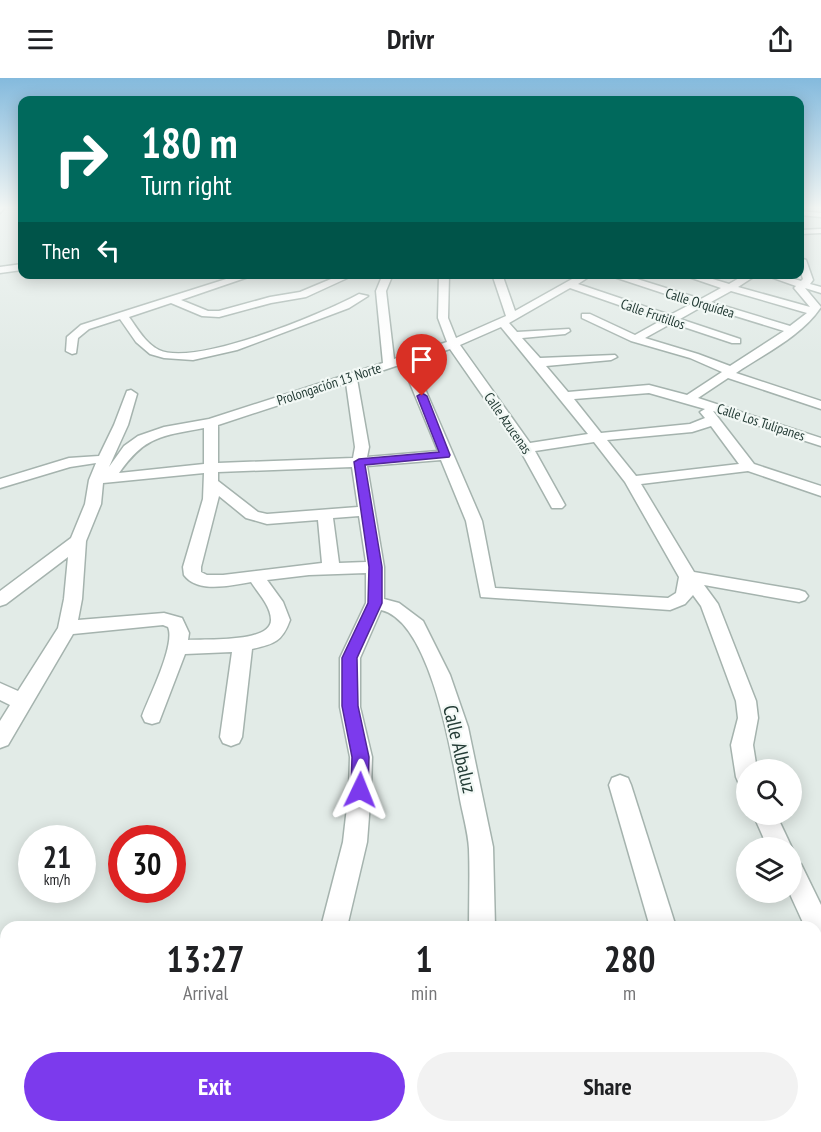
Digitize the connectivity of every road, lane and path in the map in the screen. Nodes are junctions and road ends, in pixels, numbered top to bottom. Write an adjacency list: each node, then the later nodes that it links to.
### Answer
1 (804, 261): 17 (street)
2 (18, 268): 3 (street)
3 (0, 270)
4 (227, 279): 15 (street)
5 (236, 279): 15 (street)
6 (340, 279): 21 (street)
7 (386, 279): 38 (street)
8 (444, 279): 33 (street, Calle Azucenas)
9 (498, 279): 26 (street)
10 (581, 279): 16 (street, Prolongación 13 Norte)
11 (625, 279): 22 (street, Calle Orquídea)
12 (701, 279): 18 (street)
13 (746, 279): 18 (street)
14 (783, 279): 17 (street)
15 (232, 280): 21 (street)
16 (570, 285): 26 (street, Prolongación 13 Norte); 27 (street, Calle Frutillos)
17 (803, 285): 19 (street); 23 (street)
18 (732, 288): 22 (street); 23 (street)
19 (821, 290)
20 (363, 296): 24 (street)
21 (173, 300): 24 (street)
22 (702, 303): 27 (street); 28 (street, Calle Orquídea)
23 (813, 311): 28 (street)
24 (122, 315): 34 (street)
25 (586, 316): 31 (street)
26 (507, 319): 30 (street); 33 (street, Prolongación 13 Norte)
27 (672, 321): 31 (street); 32 (street, Calle Frutillos)
28 (792, 330): 39 (street)
29 (565, 331): 30 (street)
30 (515, 335): 37 (street)
31 (635, 339): 39 (street)
32 (736, 341)
33 (453, 344): 36 (street, Prolongación 13 Norte); 49 (street, Calle Azucenas)
34 (72, 351)
35 (611, 357): 37 (street)
36 (406, 359): 38 (street, Prolongación 13 Norte); 50 (street)
37 (538, 362): 42 (street)
38 (389, 365): 40 (street, Prolongación 13 Norte)
39 (729, 372): 43 (street); 44 (street)
40 (351, 377): 46 (street, Prolongación 13 Norte); 52 (street)
41 (130, 394): 51 (street)
42 (566, 396): 43 (street, Calle Los Tulipanes); 47 (street)
43 (696, 401): 45 (street); 48 (street, Calle Los Tulipanes)
44 (821, 405)
45 (713, 420): 47 (street); 53 (street)
46 (211, 423): 54 (street); 56 (street, Prolongación 13 Norte)
47 (598, 436): 49 (street); 55 (street)
48 (821, 442)
49 (526, 448): 59 (street, Calle Azucenas)
50 (445, 455): 52 (street); 66 (street)
51 (104, 461): 56 (street); 57 (street)
52 (359, 462): 54 (street); 60 (street)
53 (749, 467): 55 (street); 58 (street)
54 (211, 475): 56 (street); 61 (street); 65 (street)
55 (632, 481): 66 (street)
56 (99, 483): 62 (street)
57 (0, 484)
58 (821, 491)
59 (557, 505)
60 (368, 511): 61 (street); 63 (street)
61 (325, 514): 64 (street)
62 (78, 541): 68 (street); 70 (street)
63 (375, 567): 64 (street); 69 (street)
64 (331, 568): 65 (street)
65 (255, 576): 71 (street)
66 (688, 577): 67 (street); 78 (street)
67 (799, 596)
68 (0, 600)
69 (375, 603): 81 (street); 82 (street, Calle Albaluz)
70 (67, 628): 72 (street); 74 (street)
71 (243, 644): 72 (street); 76 (street)
72 (178, 647): 75 (street)
73 (0, 691): 74 (street)
74 (23, 702): 77 (street)
75 (152, 716)
76 (231, 737)
77 (0, 739)
78 (744, 759)
79 (620, 785): 83 (street)
80 (802, 893): 84 (street)
81 (335, 921)
82 (482, 921)
83 (661, 921)
84 (815, 921)

